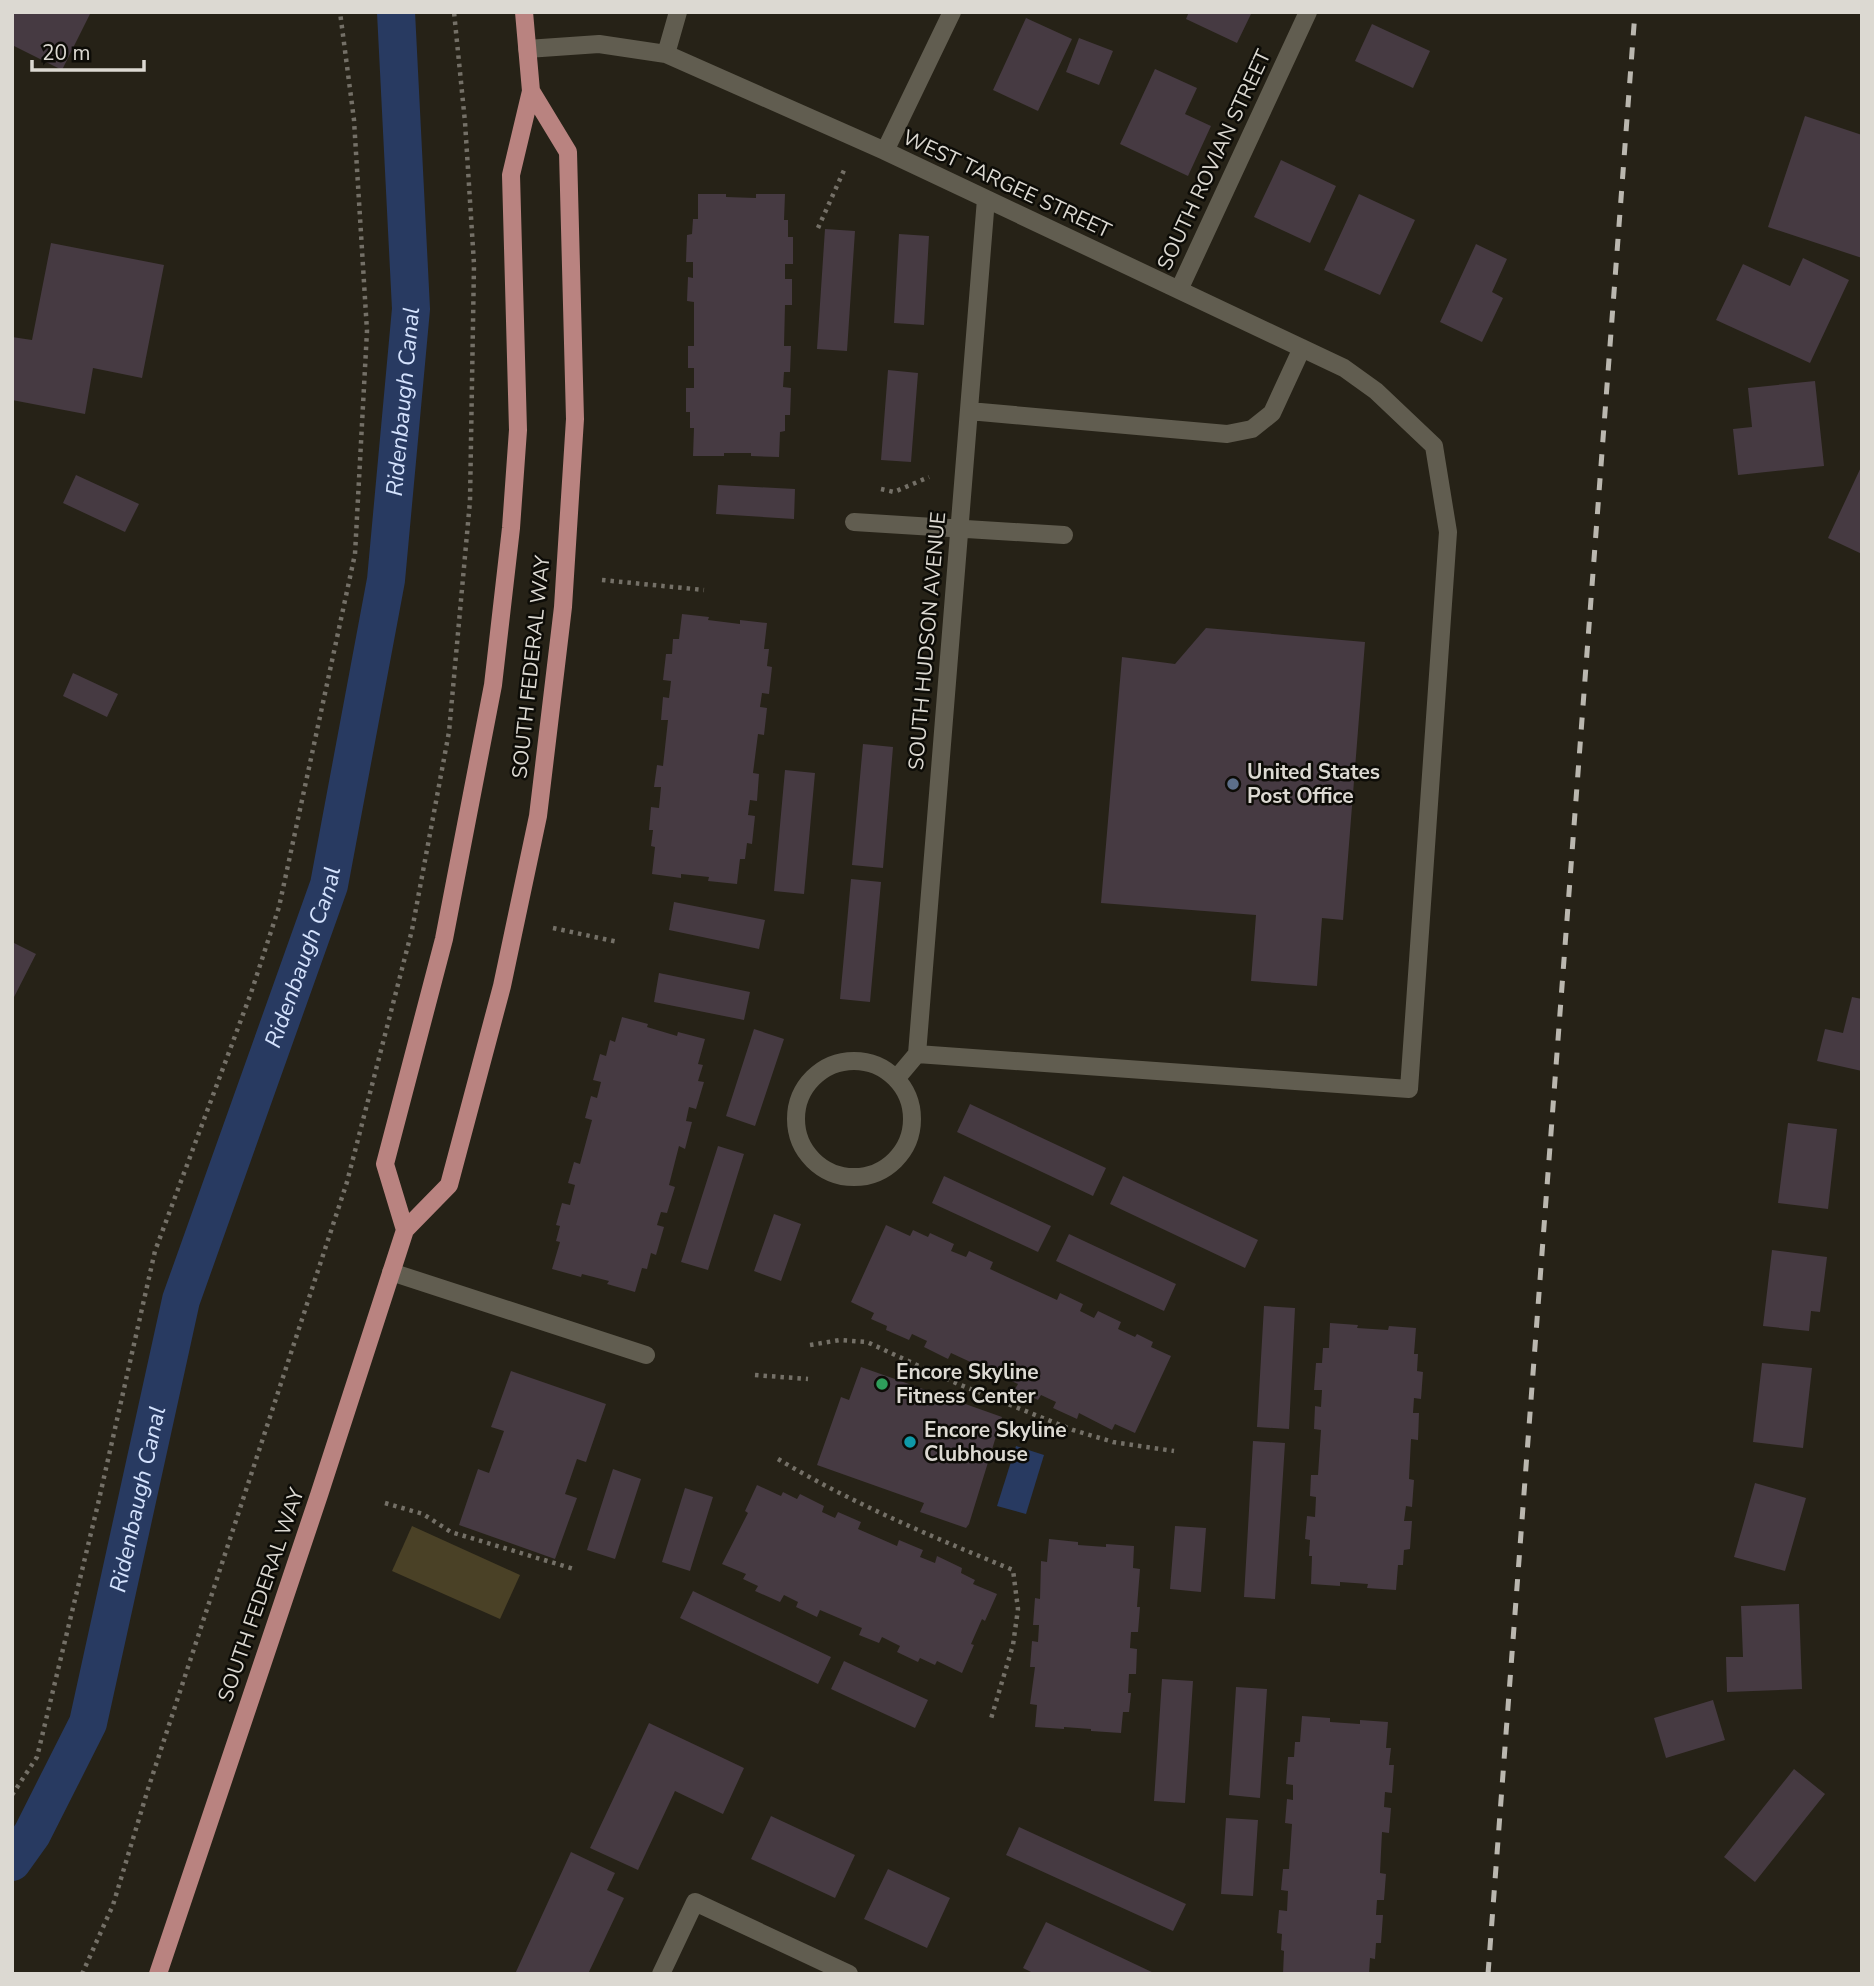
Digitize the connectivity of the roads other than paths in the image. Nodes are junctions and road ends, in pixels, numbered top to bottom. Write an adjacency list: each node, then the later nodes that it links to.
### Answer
1 (524, 12): 5 (main road, SOUTH FEDERAL WAY)
2 (677, 12): 6 (street)
3 (952, 12): 8 (street)
4 (1308, 12): 10 (street, SOUTH ROVIAN STREET)
5 (527, 50): 6 (street, WEST TARGEE STREET); 7 (main road, SOUTH FEDERAL WAY)
6 (666, 54): 8 (street, WEST TARGEE STREET)
7 (531, 91): 18 (main road, SOUTH FEDERAL WAY); 18 (main road, SOUTH FEDERAL WAY)
8 (884, 151): 9 (street, WEST TARGEE STREET)
9 (986, 199): 10 (street, WEST TARGEE STREET); 12 (street, SOUTH HUDSON AVENUE)
10 (1179, 290): 11 (street, WEST TARGEE STREET)
11 (1302, 348): 12 (street); 16 (street, WEST TARGEE STREET)
12 (969, 411): 14 (street, SOUTH HUDSON AVENUE)
13 (854, 522): 14 (street)
14 (959, 529): 15 (street); 16 (street, SOUTH HUDSON AVENUE)
15 (1064, 535)
16 (917, 1054): 17 (street)
17 (896, 1079): 17 (street)
18 (405, 1230): 19 (main road, SOUTH FEDERAL WAY)
19 (391, 1272): 20 (street); 21 (main road, SOUTH FEDERAL WAY)
20 (646, 1355)
21 (158, 1974)
22 (662, 1974): 23 (street)
23 (849, 1974)

